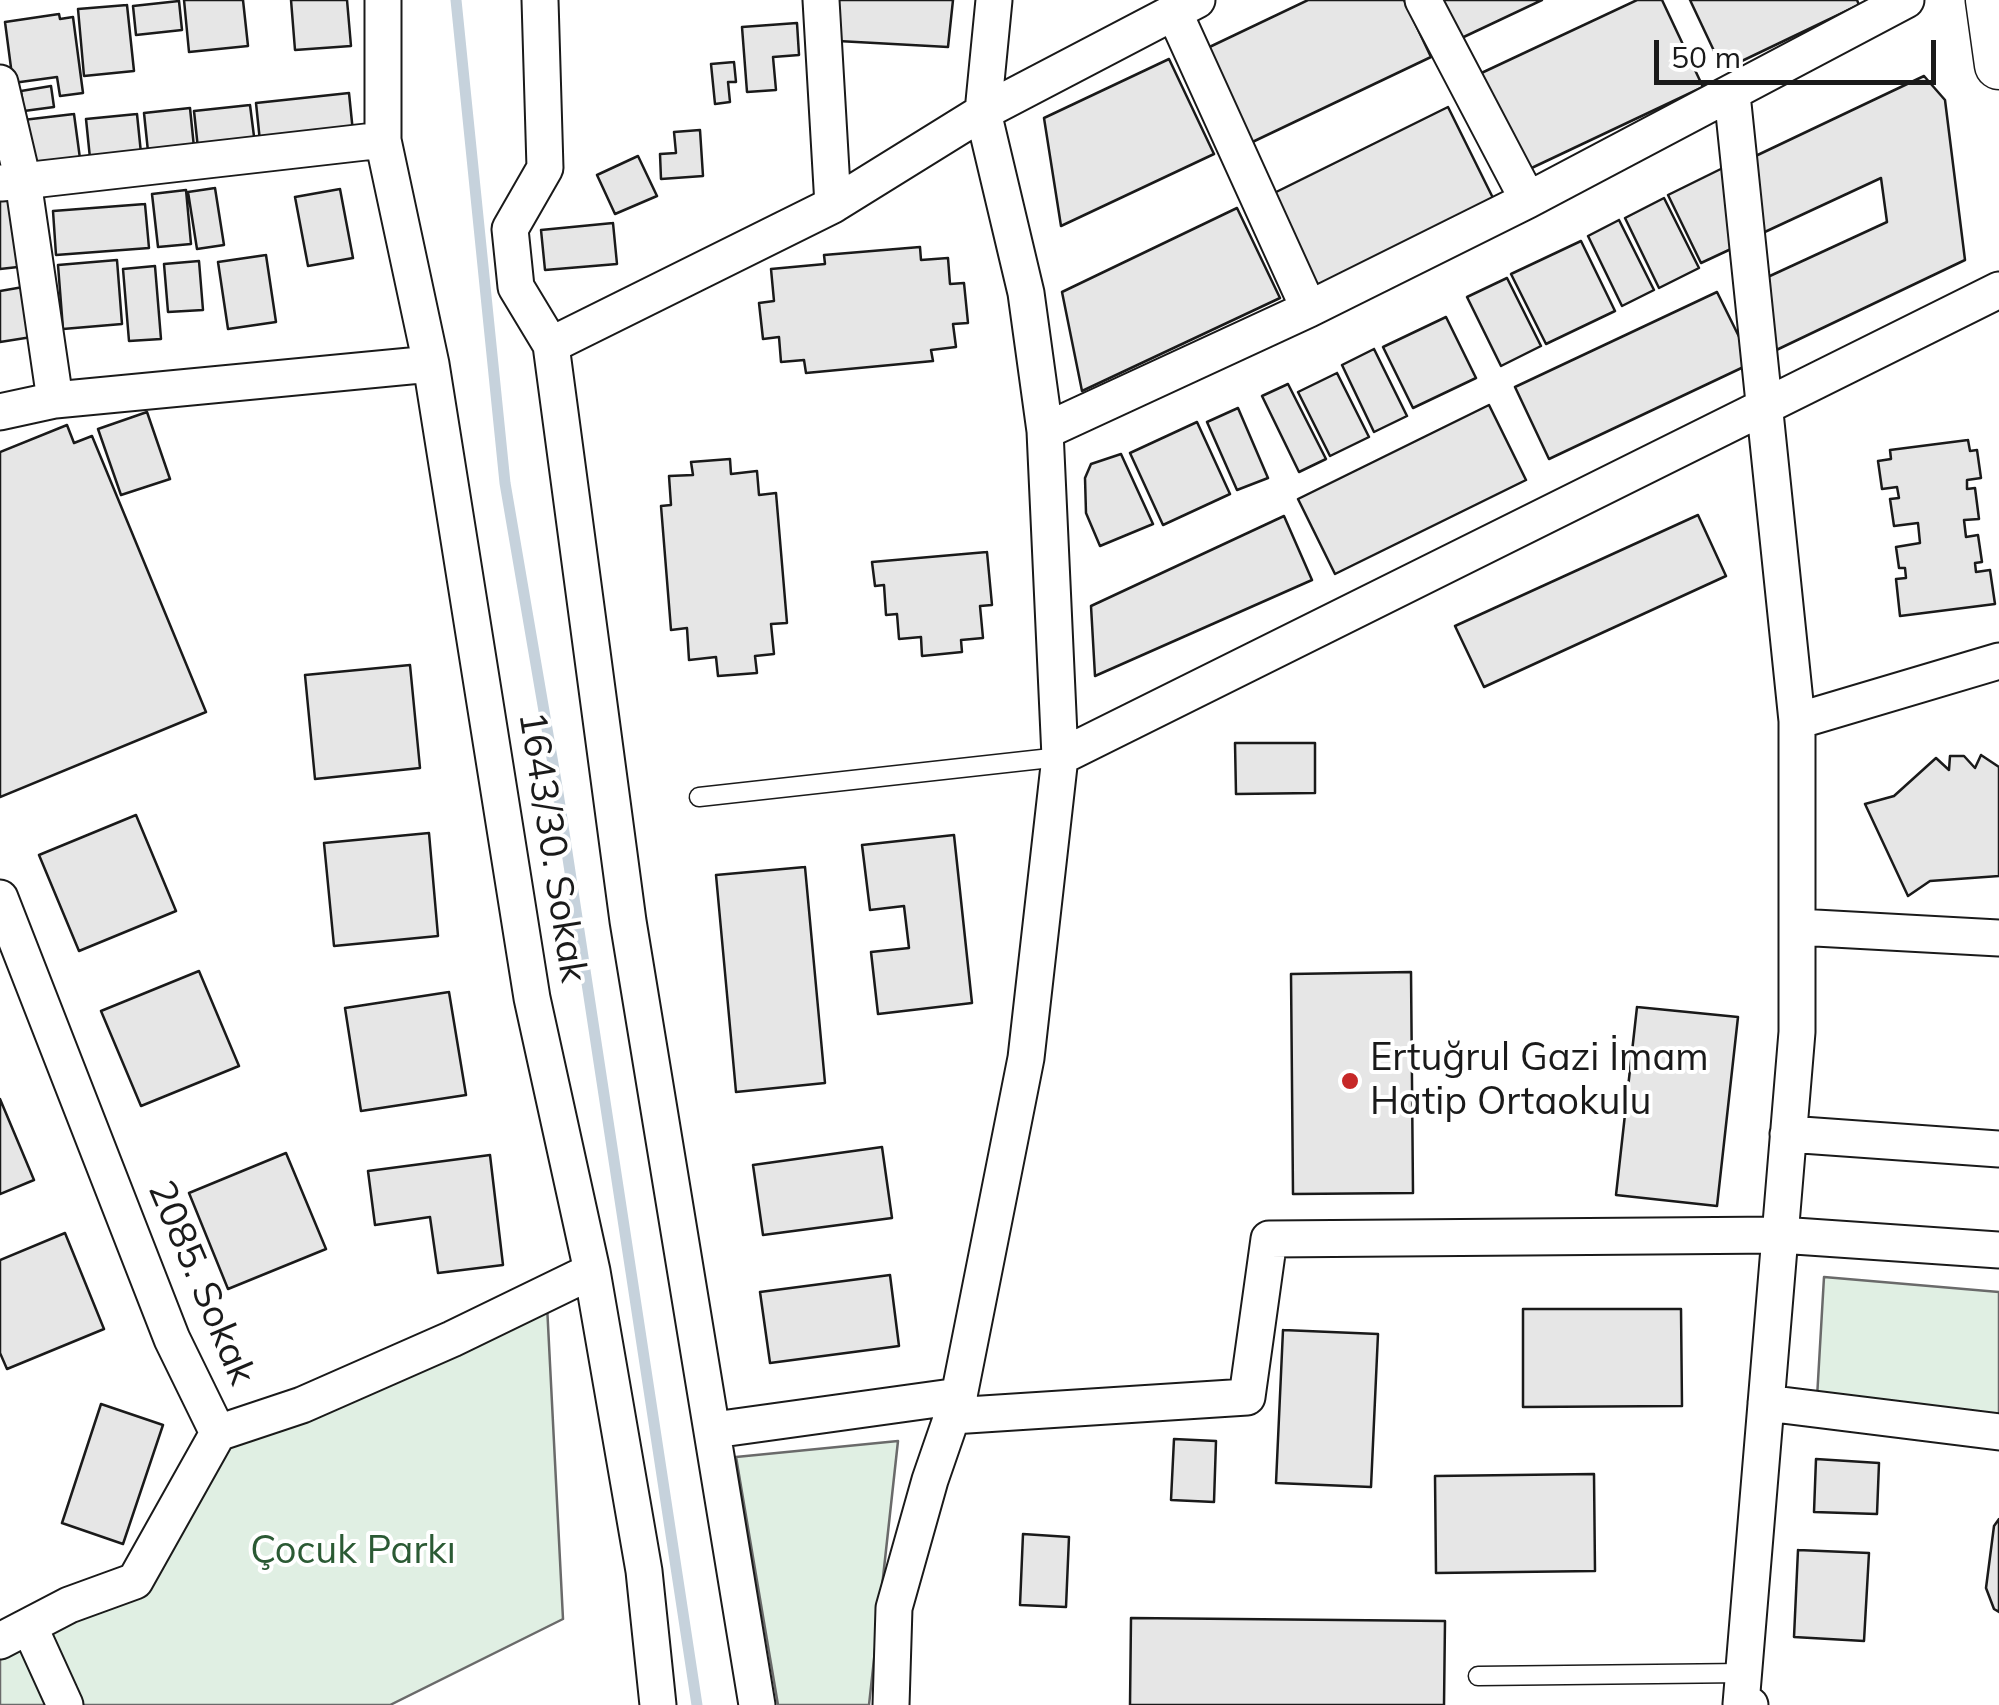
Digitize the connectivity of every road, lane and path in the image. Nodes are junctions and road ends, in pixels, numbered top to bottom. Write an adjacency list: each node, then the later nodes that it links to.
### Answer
1 (383, 0): 13 (street, 1643/30. Sokak)
2 (540, 0): 19 (street)
3 (821, 0): 16 (street)
4 (994, 0): 12 (street)
5 (1423, 0): 15 (street)
6 (1990, 0): 9 (main road)
7 (1896, 2): 11 (street)
8 (1186, 6): 12 (street); 18 (street)
9 (1999, 66)
10 (0, 83): 14 (street)
11 (1732, 94): 15 (street); 22 (street)
12 (984, 112): 16 (street); 24 (street)
13 (383, 140): 14 (street); 20 (street, 1643/30. Sokak)
14 (11, 182): 21 (street)
15 (1528, 200): 18 (street)
16 (833, 205): 19 (street)
17 (1999, 290): 22 (street)
18 (1310, 309): 24 (street)
19 (551, 345): 39 (street)
20 (431, 364): 21 (street); 36 (street, 1643/30. Sokak)
21 (54, 400): 23 (street)
22 (1763, 407): 26 (street); 27 (street)
23 (0, 412)
24 (1045, 431): 27 (street)
25 (1999, 662): 26 (street)
26 (1797, 721): 30 (street)
27 (1060, 757): 28 (lane); 38 (street)
28 (698, 797)
29 (0, 898): 41 (street, 2085. Sokak)
30 (1797, 927): 31 (street); 32 (street)
31 (1999, 938)
32 (1788, 1134): 33 (street); 34 (street)
33 (1999, 1150)
34 (1780, 1235): 35 (street); 37 (street); 38 (street)
35 (1999, 1250)
36 (592, 1270): 41 (street, 2085. Sokak); 46 (street, 1643/30. Sokak)
37 (1766, 1402): 40 (street); 44 (street)
38 (955, 1406): 39 (street); 48 (street)
39 (714, 1430): 47 (street)
40 (1999, 1432)
41 (218, 1433): 42 (street)
42 (15, 1633): 45 (street)
43 (1478, 1676): 44 (lane)
44 (1747, 1689)
45 (65, 1705)
46 (658, 1705)
47 (758, 1705)
48 (891, 1705)

